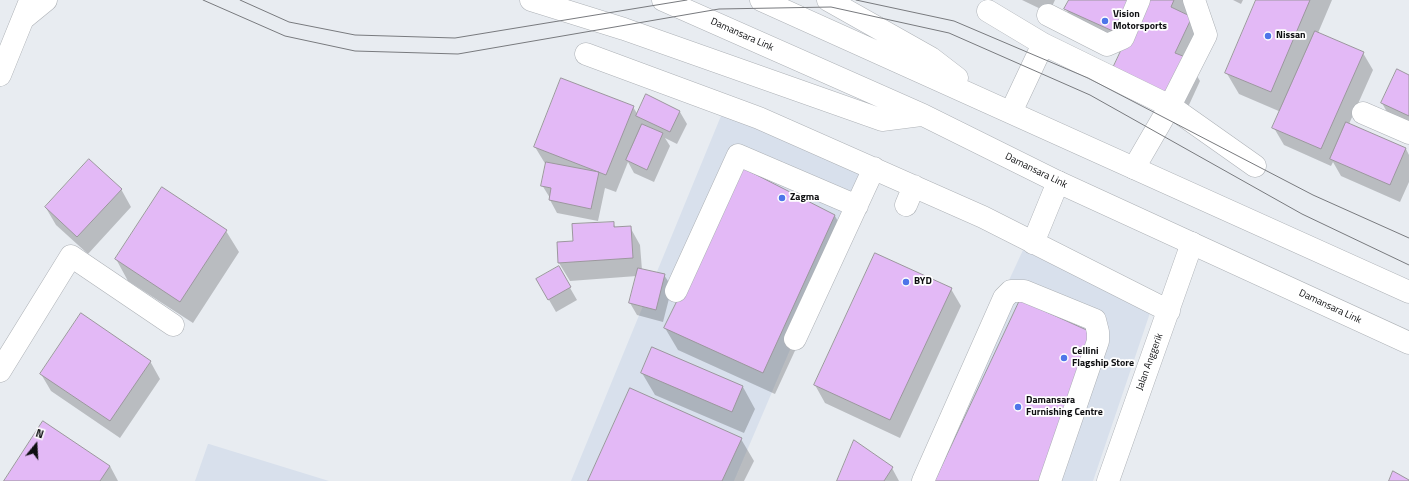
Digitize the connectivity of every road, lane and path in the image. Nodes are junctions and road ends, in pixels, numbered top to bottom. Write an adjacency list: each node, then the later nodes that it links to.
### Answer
1 (46, 0): 9 (main road)
2 (531, 0): 17 (main road)
3 (663, 0): 17 (main road, Damansara Link)
4 (761, 0): 15 (main road)
5 (1139, 0): 8 (main road)
6 (1194, 0): 14 (main road)
7 (836, 2): 15 (main road)
8 (1052, 7): 11 (main road)
9 (27, 9): 13 (main road)
10 (988, 11): 11 (main road)
11 (1036, 40): 14 (main road); 15 (main road)
12 (586, 54): 20 (main road)
13 (0, 75)
14 (1170, 106): 19 (main road); 21 (main road)
15 (1003, 108): 21 (main road)
16 (1363, 113): 18 (main road)
17 (922, 115): 22 (main road, Damansara Link)
18 (1409, 133)
19 (1255, 166)
20 (874, 168): 23 (main road); 24 (main road)
21 (1134, 168): 26 (main road)
22 (1058, 182): 24 (main road); 25 (main road, Damansara Link)
23 (857, 206): 27 (main road); 30 (main road)
24 (1034, 243): 28 (main road)
25 (1192, 243): 28 (main road, Jalan Anggerik); 31 (main road, Damansara Link)
26 (1404, 286)
27 (676, 291)
28 (1169, 311): 35 (main road, Jalan Anggerik)
29 (173, 325): 32 (main road)
30 (795, 339)
31 (1409, 343)
32 (0, 371)
33 (923, 481): 34 (main road)
34 (1050, 481)
35 (1108, 481)

